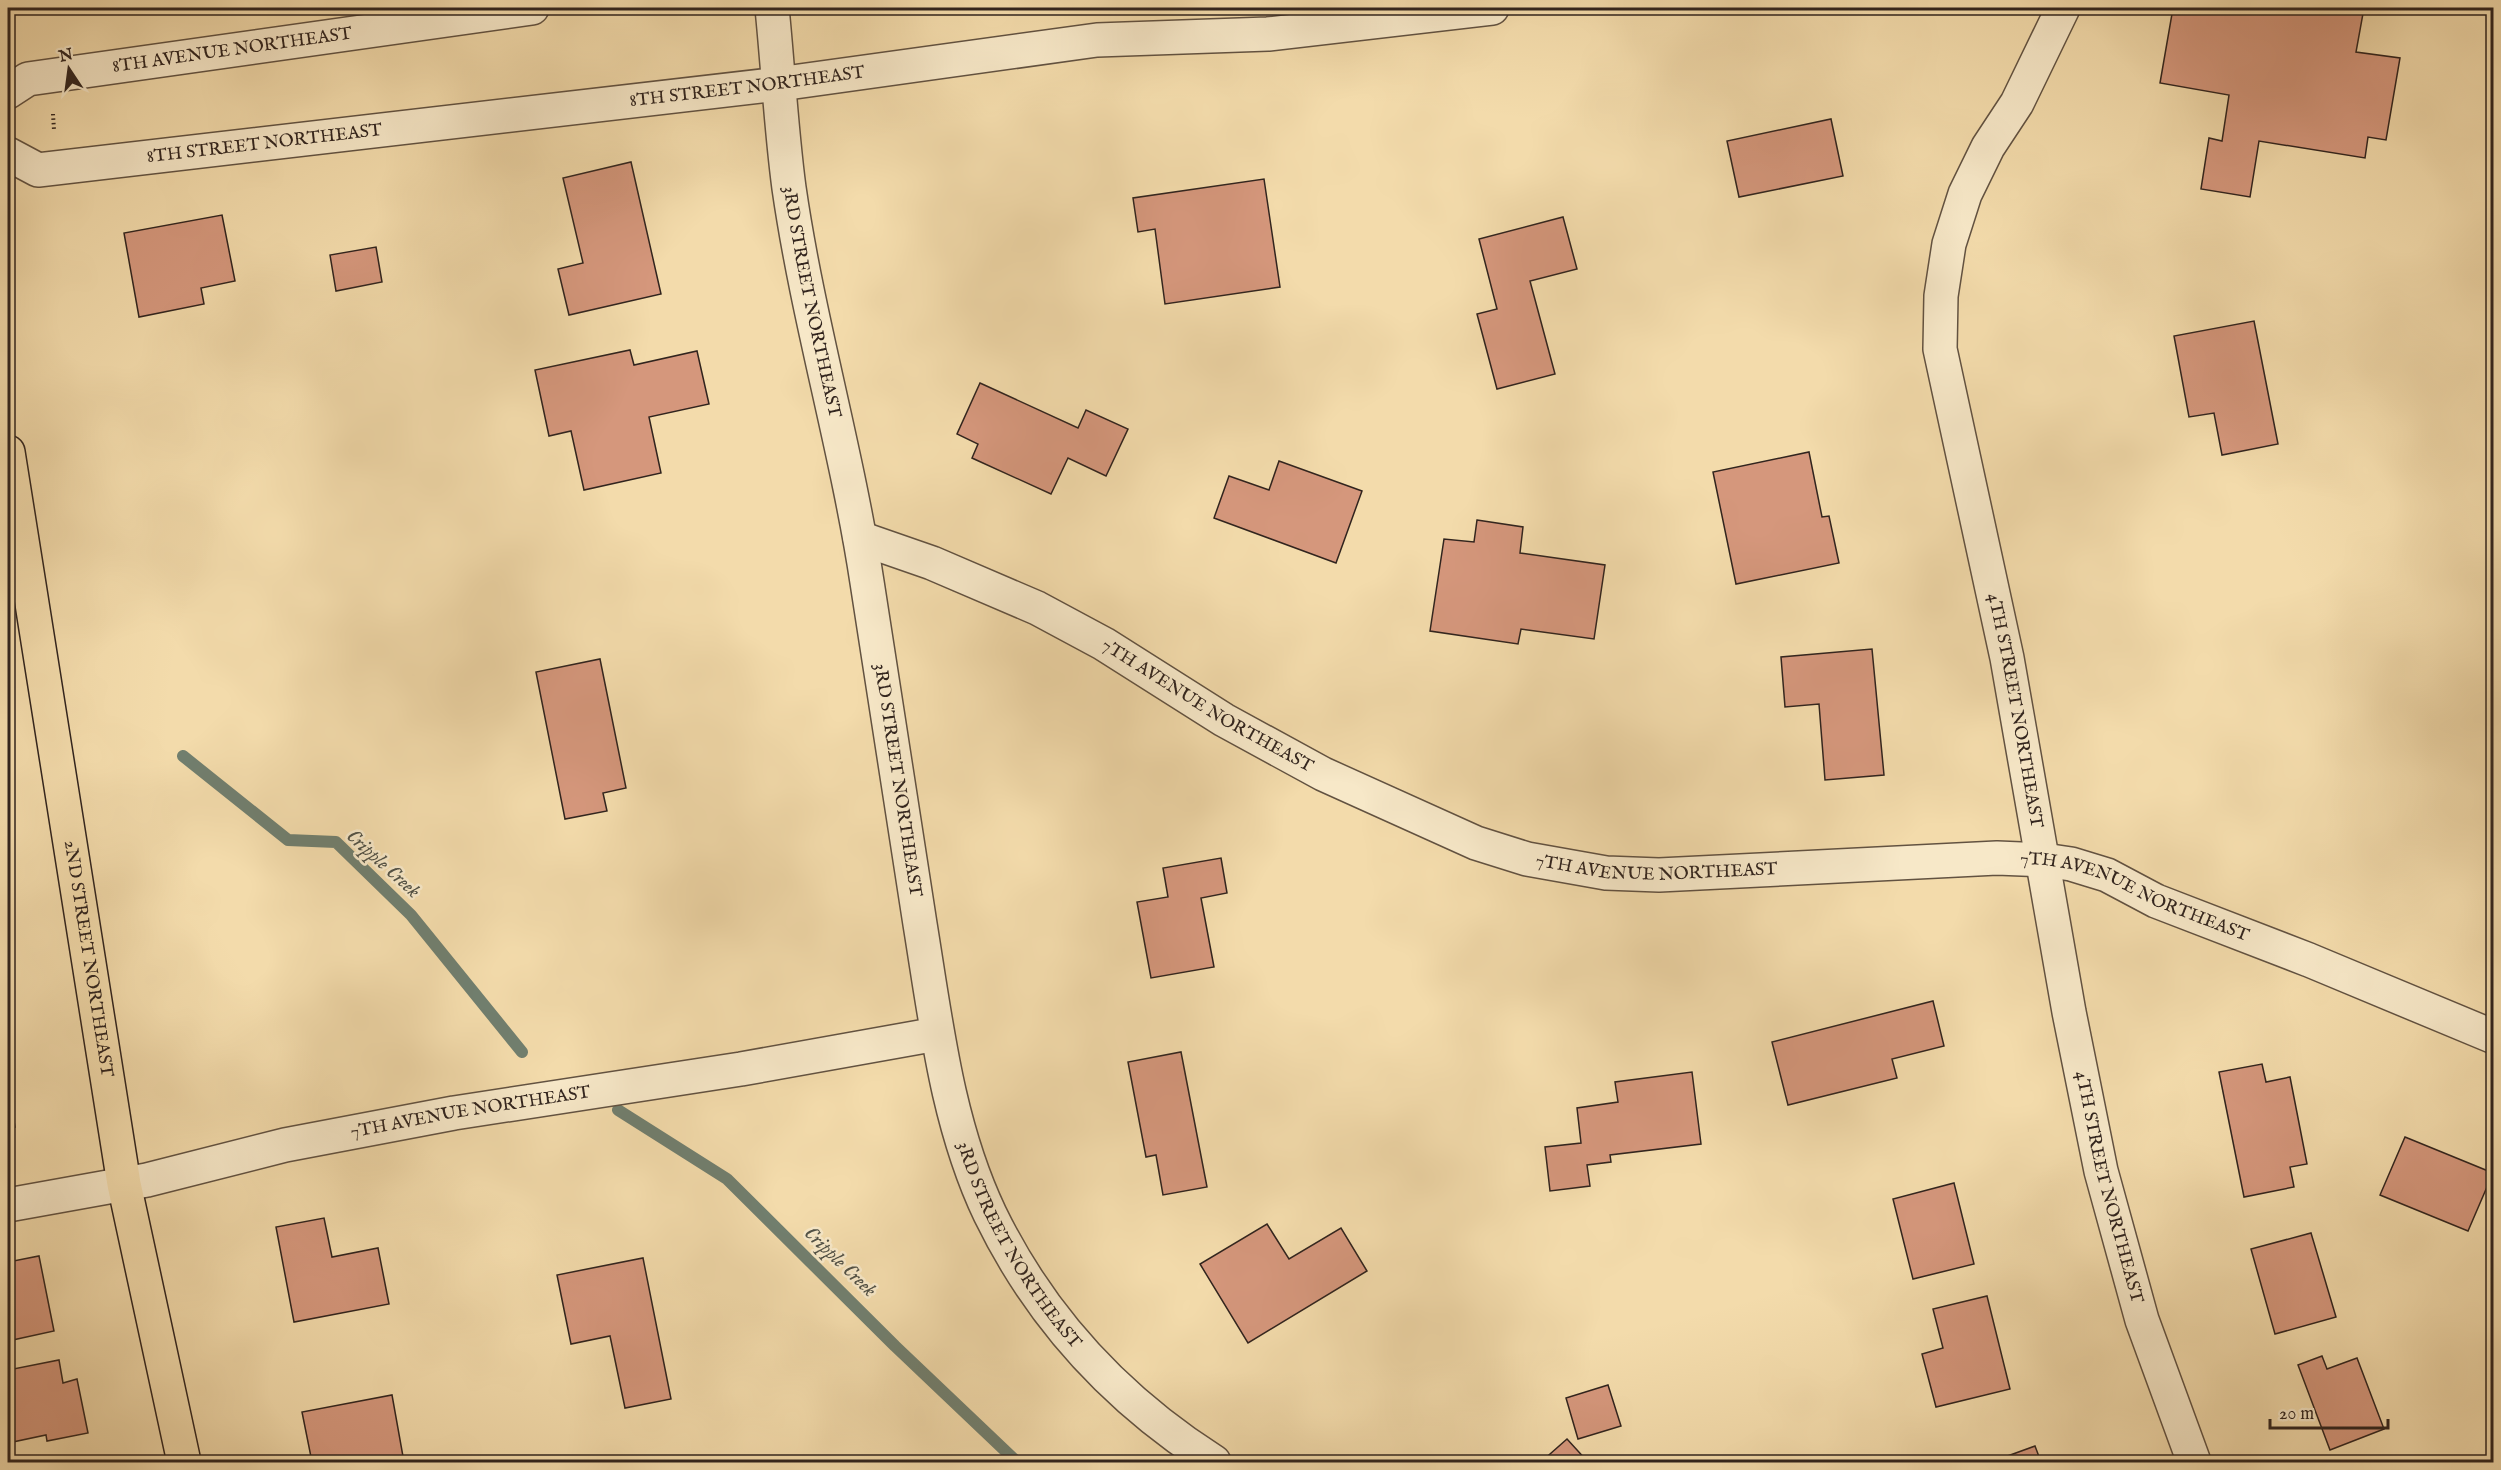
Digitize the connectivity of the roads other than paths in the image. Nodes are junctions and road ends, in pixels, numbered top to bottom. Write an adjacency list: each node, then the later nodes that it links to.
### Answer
1 (532, 8): 6 (street, 8TH AVENUE NORTHEAST)
2 (772, 8): 5 (street, 3RD STREET NORTHEAST)
3 (1492, 8): 5 (street, 8TH STREET NORTHEAST)
4 (2063, 8): 10 (street, 4TH STREET NORTHEAST)
5 (779, 84): 7 (street, 8TH STREET NORTHEAST); 9 (street, 3RD STREET NORTHEAST)
6 (8, 92)
7 (8, 154)
8 (8, 452): 13 (main road, 2ND STREET NORTHEAST)
9 (861, 538): 10 (street, 7TH AVENUE NORTHEAST); 11 (street, 3RD STREET NORTHEAST)
10 (2044, 860): 12 (street, 7TH AVENUE NORTHEAST); 17 (street, 4TH STREET NORTHEAST)
11 (938, 1034): 13 (street, 7TH AVENUE NORTHEAST); 16 (street, 3RD STREET NORTHEAST)
12 (2493, 1037)
13 (124, 1184): 14 (street, 7TH AVENUE NORTHEAST); 15 (main road, 2ND STREET NORTHEAST)
14 (8, 1205)
15 (184, 1462)
16 (1214, 1462)
17 (2194, 1462)

